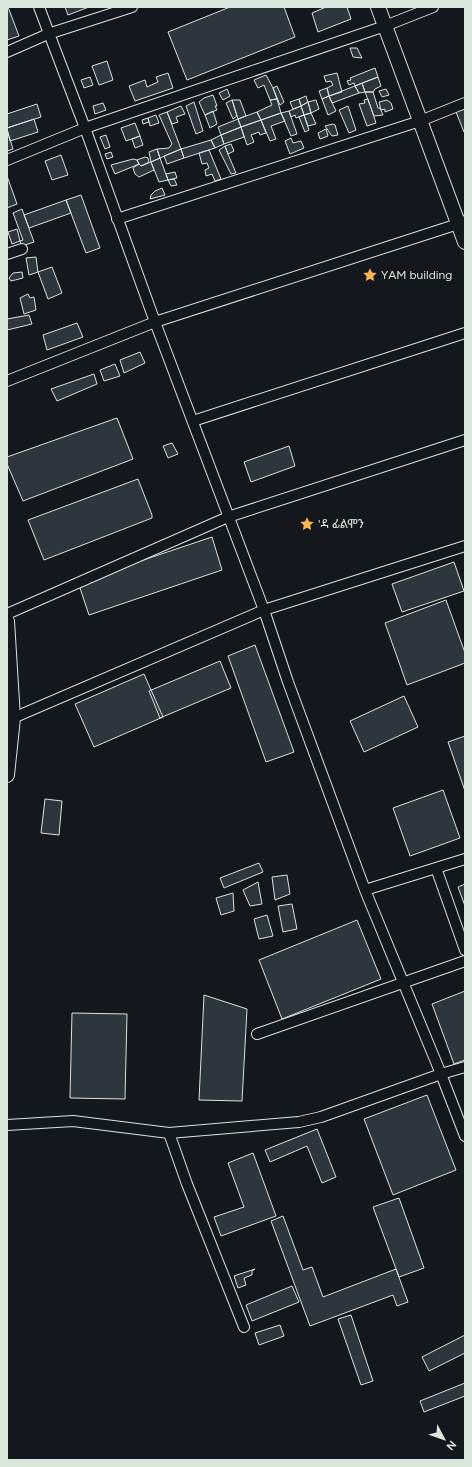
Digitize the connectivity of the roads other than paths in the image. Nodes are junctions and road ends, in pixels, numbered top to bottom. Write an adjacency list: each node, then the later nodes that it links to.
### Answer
1 (38, 7): 6 (street)
2 (132, 7): 6 (street)
3 (378, 7): 5 (street)
4 (433, 7): 5 (street)
5 (385, 26): 9 (street); 10 (street)
6 (48, 34): 7 (street); 10 (street)
7 (7, 52)
8 (465, 103): 9 (street)
9 (420, 121): 12 (street); 13 (street)
10 (84, 128): 11 (street); 12 (street)
11 (7, 160)
12 (116, 219): 17 (street)
13 (462, 222): 14 (street); 17 (street)
14 (465, 242)
15 (22, 249): 16 (street)
16 (7, 254)
17 (155, 322): 19 (street); 20 (street)
18 (465, 333): 20 (street)
19 (7, 381)
20 (193, 421): 22 (street)
21 (465, 440): 22 (street)
22 (228, 517): 24 (street); 25 (street)
23 (465, 546): 24 (street)
24 (264, 610): 27 (street); 31 (street)
25 (7, 614)
26 (7, 620): 27 (street)
27 (10, 717): 28 (street)
28 (7, 774)
29 (465, 859): 30 (street)
30 (436, 868): 31 (street); 32 (street)
31 (365, 890): 34 (street)
32 (465, 950)
33 (465, 961): 34 (street)
34 (404, 984): 35 (street); 37 (street)
35 (257, 1034)
36 (465, 1067): 37 (street)
37 (441, 1074): 39 (street); 40 (street)
38 (7, 1125): 39 (street)
39 (169, 1133): 41 (street)
40 (465, 1136)
41 (244, 1327)

